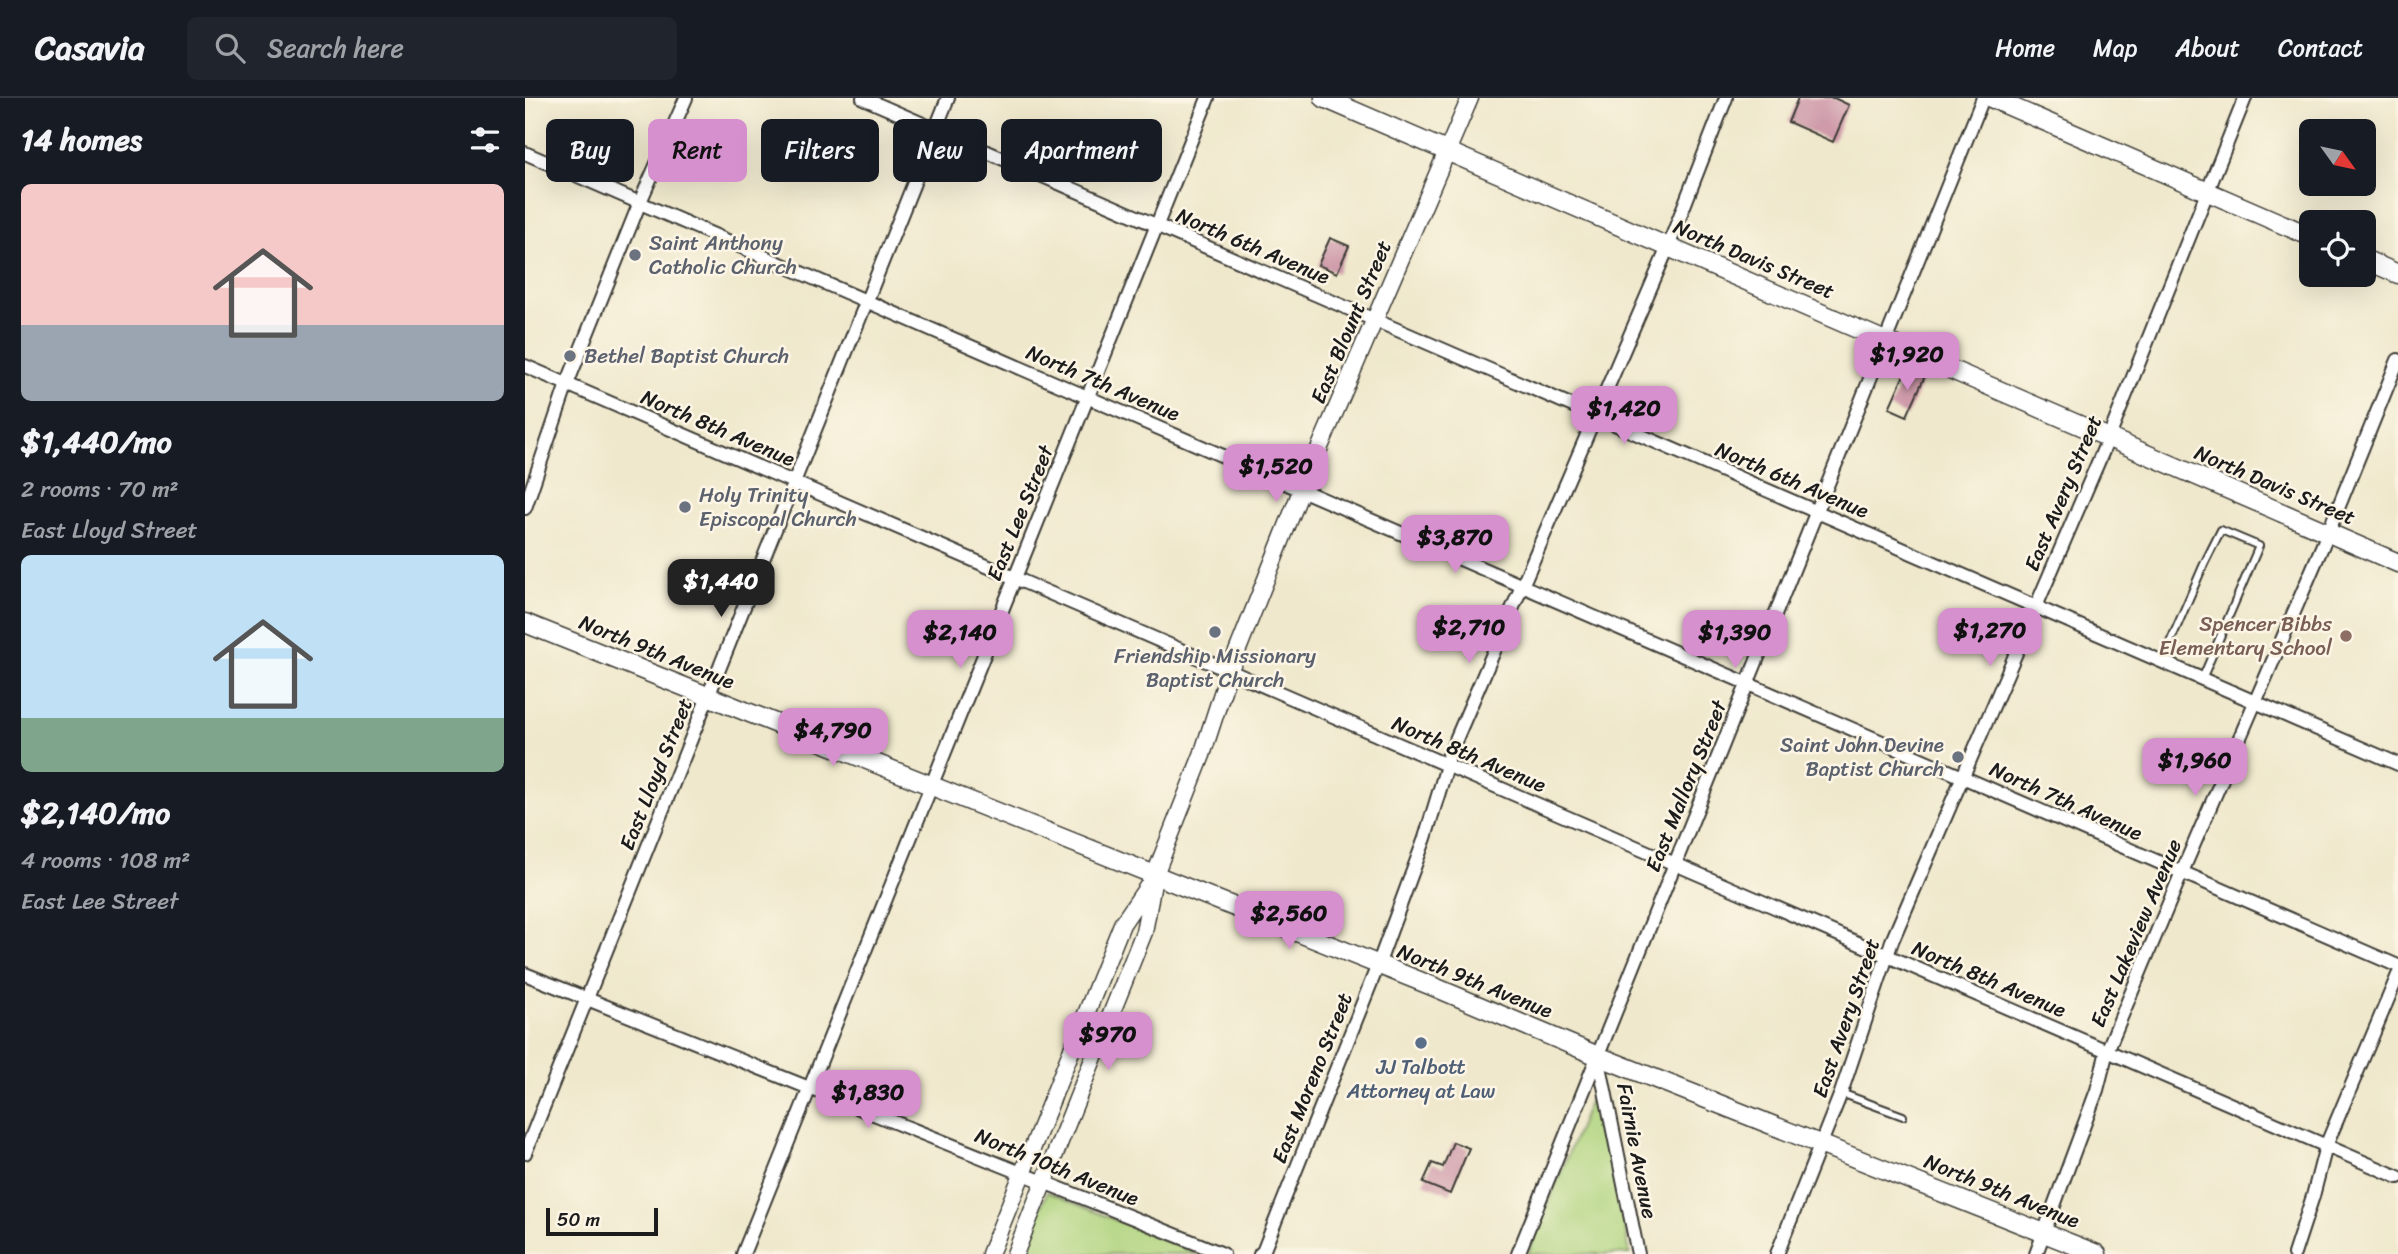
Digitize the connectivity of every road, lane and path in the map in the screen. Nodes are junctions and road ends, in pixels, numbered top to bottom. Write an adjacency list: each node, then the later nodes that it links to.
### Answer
1 (686, 98): 18 (street)
2 (863, 98): 11 (street, North 6th Avenue)
3 (948, 98): 12 (street, East Lloyd Street)
4 (1208, 98): 19 (street, East Lee Street)
5 (1324, 98): 13 (main road, North Davis Street)
6 (1470, 98): 13 (street, East Blount Street)
7 (1726, 98): 21 (street, East Moreno Street)
8 (1983, 98): 26 (street, East Mallory Street)
9 (1991, 98): 17 (main road)
10 (2245, 98): 17 (street, East Avery Street)
11 (910, 119)
12 (939, 119)
13 (1448, 152): 21 (main road, North Davis Street); 25 (street, East Blount Street)
14 (525, 153): 18 (street, North 7th Avenue)
15 (987, 153): 19 (street, North 6th Avenue)
16 (914, 182): 24 (street, East Lloyd Street)
17 (2207, 192): 20 (main road); 32 (street, East Avery Street)
18 (640, 202): 24 (street, North 7th Avenue); 29 (street)
19 (1156, 226): 25 (street, North 6th Avenue); 30 (street, East Lee Street)
20 (2299, 231)
21 (1668, 247): 26 (main road, North Davis Street); 31 (street, East Moreno Street)
22 (2376, 264): 23 (main road)
23 (2398, 274)
24 (867, 302): 30 (street, North 7th Avenue); 33 (street, East Lloyd Street)
25 (1375, 320): 31 (street, North 6th Avenue); 34 (street, East Blount Street)
26 (1885, 341): 32 (main road, North Davis Street); 36 (street, East Mallory Street)
27 (2398, 360): 37 (street, East Lakeview Avenue)
28 (525, 366): 29 (street, North 8th Avenue)
29 (567, 384): 33 (street, North 8th Avenue); 35 (street)
30 (1087, 397): 34 (street, North 7th Avenue); 39 (street, East Lee Street)
31 (1595, 415): 36 (street, North 6th Avenue); 40 (street, East Moreno Street)
32 (2109, 438): 37 (main road, North Davis Street); 41 (street, East Avery Street)
33 (794, 482): 39 (street, North 8th Avenue); 47 (street, East Lloyd Street)
34 (1301, 491): 40 (street, North 7th Avenue); 44 (street, East Blount Street)
35 (525, 508)
36 (1817, 512): 41 (street, North 6th Avenue); 46 (street, East Mallory Street)
37 (2328, 533): 38 (main road, North Davis Street); 48 (street, East Lakeview Avenue)
38 (2398, 563)
39 (1015, 579): 44 (street, North 8th Avenue); 52 (street, East Lee Street)
40 (1521, 586): 46 (street, North 7th Avenue); 50 (street, East Moreno Street)
41 (2035, 606): 43 (street, North 6th Avenue); 51 (street, East Avery Street)
42 (525, 623): 47 (main road, North 9th Avenue)
43 (2162, 662): 45 (street, North 6th Avenue); 45 (lane)
44 (1229, 671): 50 (street, North 8th Avenue); 55 (street, East Blount Street)
45 (2203, 679): 48 (street, North 6th Avenue)
46 (1748, 684): 51 (street, North 7th Avenue); 53 (street, East Mallory Street)
47 (708, 697): 52 (main road, North 9th Avenue); 61 (street, East Lloyd Street)
48 (2255, 702): 49 (street, North 6th Avenue); 54 (street, East Lakeview Avenue)
49 (2398, 764)
50 (1445, 765): 53 (street, North 8th Avenue); 57 (street, East Moreno Street)
51 (1961, 776): 54 (street, North 7th Avenue); 56 (street, East Avery Street)
52 (931, 786): 55 (main road, North 9th Avenue); 64 (street, East Lee Street)
53 (1675, 864): 56 (street, North 8th Avenue); 63 (street, East Mallory Street)
54 (2182, 872): 58 (street, North 7th Avenue); 62 (street, East Lakeview Avenue)
55 (1154, 877): 57 (main road, North 9th Avenue); 70 (street, East Blount Street); 72 (street, East Blount Street)
56 (1886, 956): 62 (street, North 8th Avenue); 65 (street, East Avery Street)
57 (1378, 965): 63 (main road, North 9th Avenue); 74 (street, East Moreno Street)
58 (2398, 966)
59 (525, 974): 61 (street, North 10th Avenue)
60 (2398, 975): 68 (street)
61 (587, 999): 64 (street, North 10th Avenue); 69 (street, East Lloyd Street)
62 (2107, 1051): 68 (street, North 8th Avenue); 73 (street, East Lakeview Avenue)
63 (1598, 1056): 67 (main road, North 9th Avenue); 79 (street, East Mallory Street); 80 (street, Fairnie Avenue)
64 (810, 1088): 70 (street, North 10th Avenue); 75 (street, East Lee Street)
65 (1841, 1093): 66 (lane); 67 (street, East Avery Street)
66 (1903, 1116)
67 (1822, 1144): 73 (main road, North 9th Avenue); 81 (street, East Avery Street)
68 (2326, 1146): 71 (street, North 8th Avenue); 84 (street)
69 (525, 1153)
70 (1022, 1174): 72 (street, North 10th Avenue); 76 (street, East Blount Street)
71 (2398, 1177)
72 (1044, 1182): 77 (street, East Blount Street); 78 (street, North 10th Avenue)
73 (2044, 1233): 82 (street, East Lakeview Avenue); 83 (main road, North 9th Avenue)
74 (1264, 1253)
75 (743, 1254)
76 (990, 1254)
77 (1015, 1254)
78 (1223, 1254)
79 (1518, 1254)
80 (1638, 1254)
81 (1777, 1254)
82 (2036, 1254)
83 (2097, 1254)
84 (2294, 1254)

